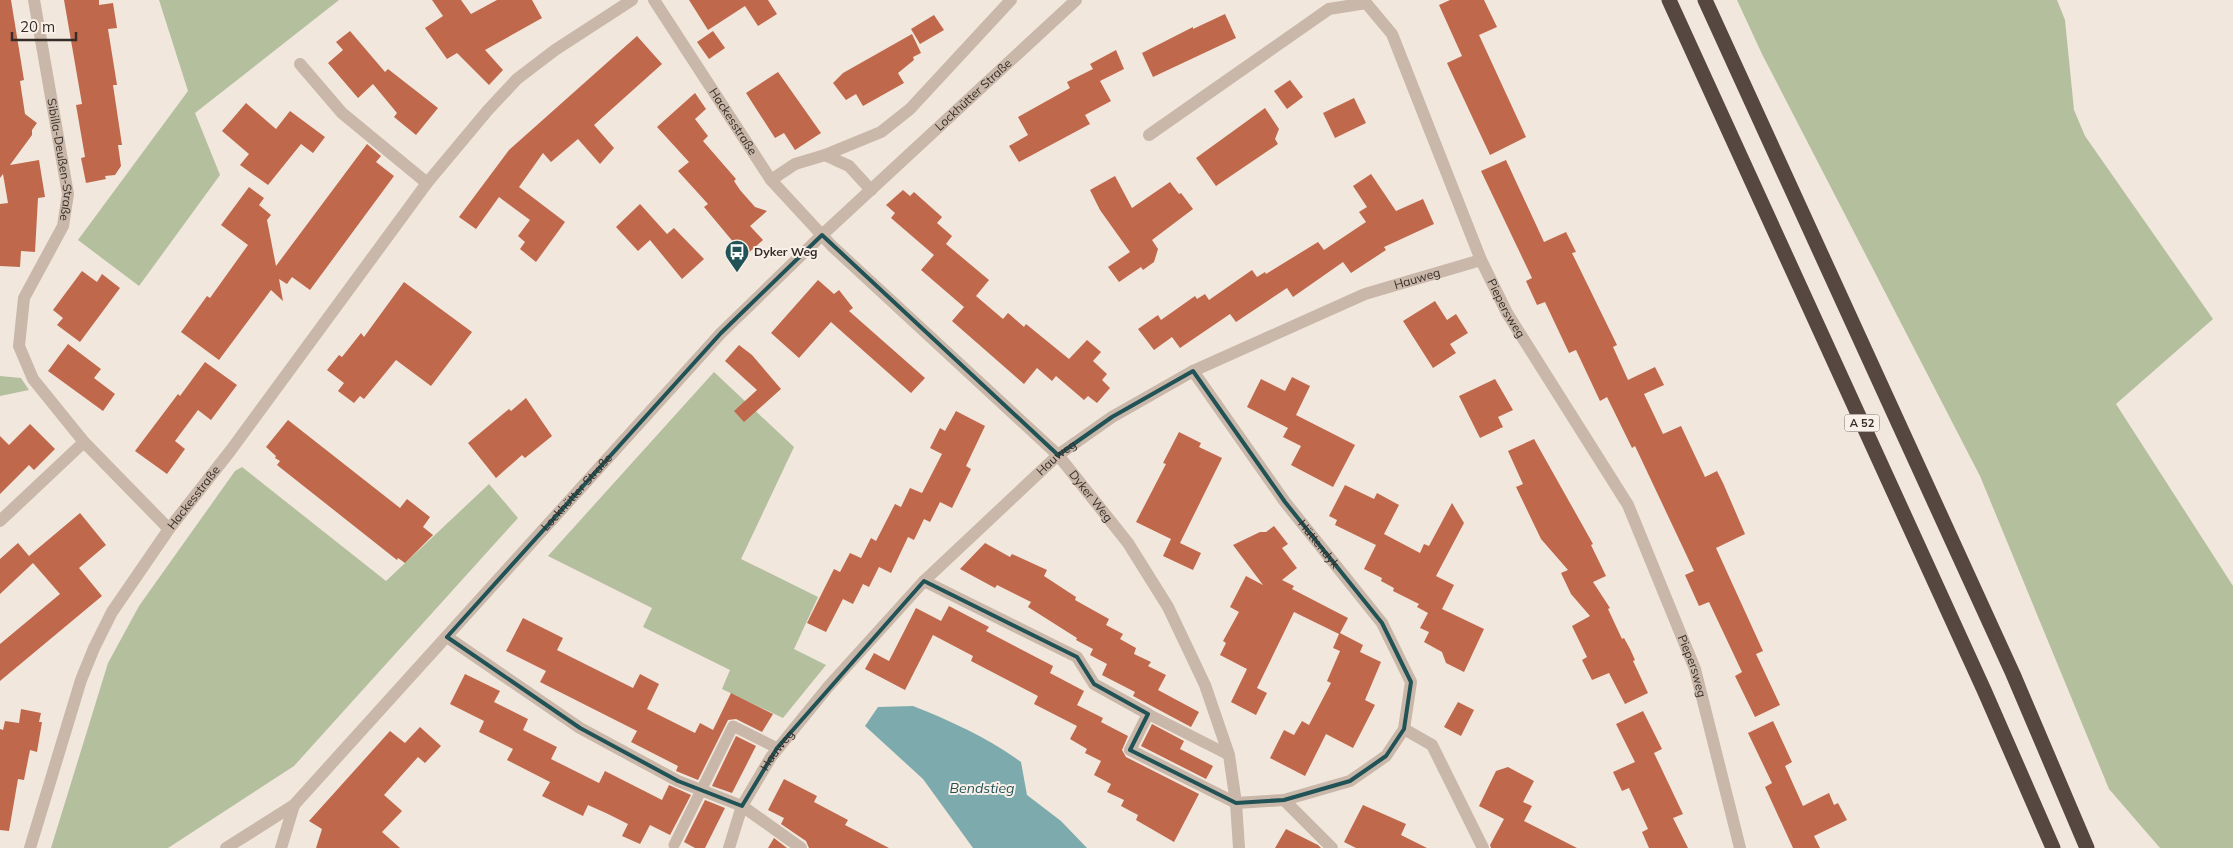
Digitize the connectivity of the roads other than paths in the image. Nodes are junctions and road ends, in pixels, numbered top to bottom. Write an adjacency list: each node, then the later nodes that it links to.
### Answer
1 (34, 0): 17 (street, Sibilla-Deußen-Straße)
2 (632, 0): 12 (street, Hackesstraße)
3 (654, 0): 11 (street, Hackesstraße)
4 (1011, 0): 10 (street)
5 (1076, 0): 13 (street, Lockhütter Straße)
6 (1669, 0): 42 (highway, A 52)
7 (1705, 0): 43 (highway, A 52)
8 (300, 64): 12 (street)
9 (1149, 135): 15 (street, Piepersweg)
10 (825, 155): 11 (street); 13 (street)
11 (771, 180): 14 (street, Hackesstraße)
12 (427, 183): 20 (street, Hackesstraße)
13 (871, 190): 14 (street, Lockhütter Straße)
14 (822, 235): 18 (street, Dyker Weg); 22 (street, Lockhütter Straße)
15 (1481, 260): 16 (street, Hauweg); 41 (street, Piepersweg)
16 (1193, 371): 18 (street, Hauweg); 24 (street, Hüttendyk)
17 (84, 442): 19 (street); 20 (street, Sibilla-Deußen-Straße)
18 (1058, 455): 21 (street, Hauweg); 26 (street, Dyker Weg)
19 (0, 521)
20 (169, 529): 33 (street, Hackesstraße)
21 (924, 581): 23 (street); 25 (street, Hauweg)
22 (447, 637): 27 (street); 30 (street, Lockhütter Straße)
23 (1148, 714): 26 (lane); 29 (street)
24 (1404, 729): 28 (street, Hüttendyk); 40 (street)
25 (777, 748): 27 (lane); 31 (street, Hauweg)
26 (1229, 755): 29 (street, Dyker Weg)
27 (701, 792): 31 (street); 32 (lane)
28 (1284, 800): 29 (street, Hüttendyk); 39 (street)
29 (1236, 803): 38 (street, Dyker Weg)
30 (294, 805): 34 (street, Lockhütter Straße); 35 (street, Lockhütter Straße)
31 (742, 806): 36 (street, Hauweg); 37 (street)
32 (674, 844)
33 (30, 848)
34 (226, 848)
35 (280, 848)
36 (729, 848)
37 (801, 848)
38 (1239, 848)
39 (1332, 848)
40 (1483, 848)
41 (1740, 848)
42 (2053, 848)
43 (2088, 848)

